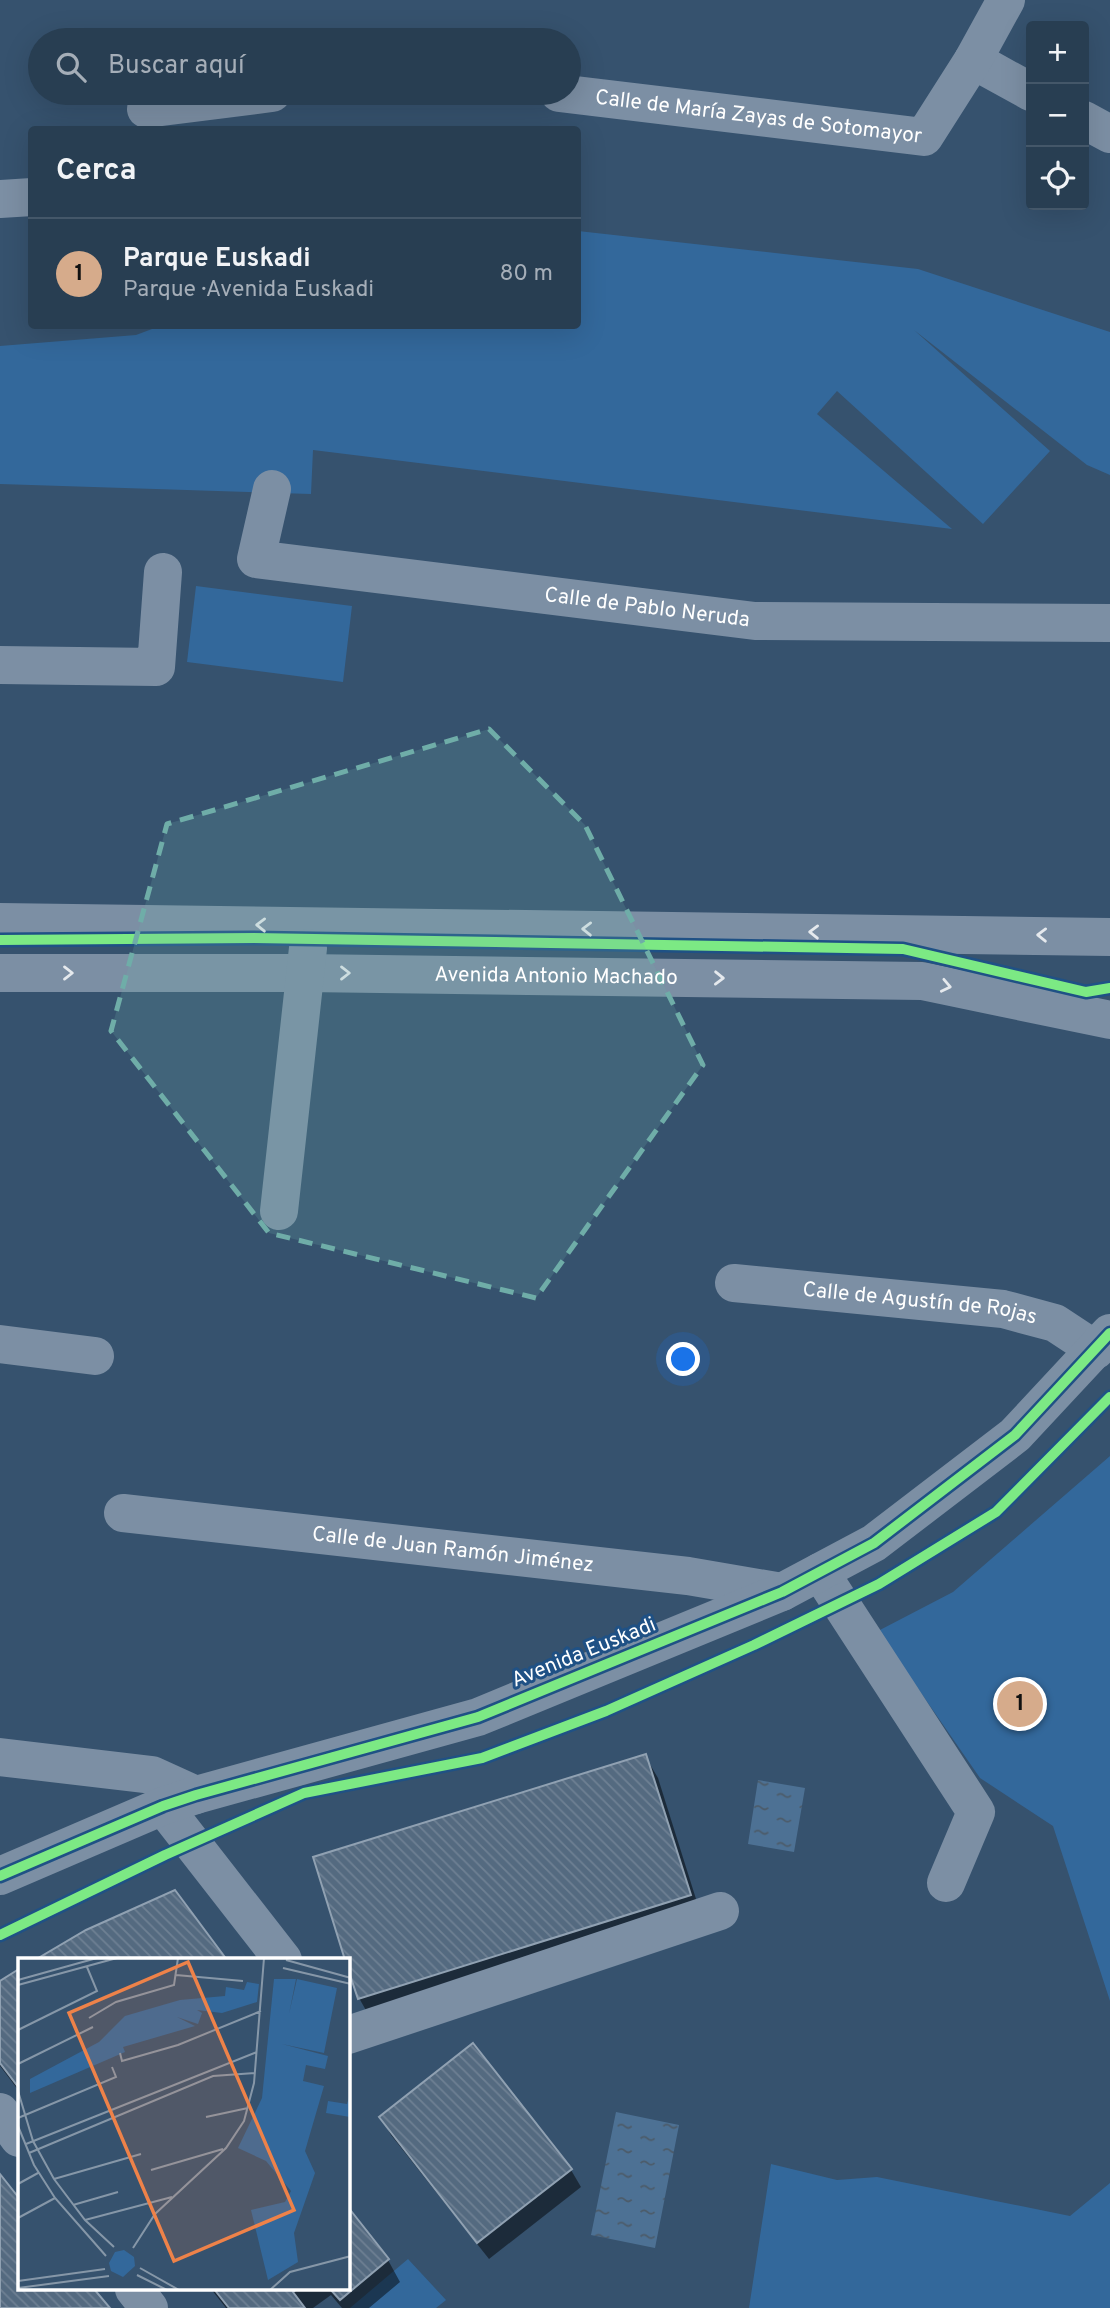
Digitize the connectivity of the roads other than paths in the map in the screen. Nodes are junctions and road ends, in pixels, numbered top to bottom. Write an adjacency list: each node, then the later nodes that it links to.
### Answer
1 (1006, 0): 2 (street, Calle de María Zayas de Sotomayor)
2 (973, 60): 3 (street); 4 (street, Calle de María Zayas de Sotomayor)
3 (1026, 89)
4 (581, 96)
5 (178, 105): 6 (street)
6 (146, 109)
7 (1089, 123): 8 (street)
8 (1110, 134)
9 (28, 197): 10 (street)
10 (0, 199)
11 (272, 489): 13 (street, Calle de Pablo Neruda)
12 (163, 572): 14 (street)
13 (1110, 623)
14 (0, 666)
15 (0, 922): 16 (street, one-way to 15)
16 (310, 926): 17 (street, one-way to 16); 19 (street)
17 (1110, 937)
18 (0, 973): 19 (street, Avenida Antonio Machado, one-way to 19)
19 (305, 973): 20 (street, Avenida Antonio Machado, one-way to 20); 21 (street)
20 (1110, 1020)
21 (279, 1211)
22 (734, 1283): 23 (street, Calle de Agustín de Rojas)
23 (1103, 1342): 27 (street, Avenida Euskadi)
24 (0, 1344): 25 (street)
25 (95, 1356)
26 (123, 1513): 28 (street, Calle de Juan Ramón Jiménez)
27 (820, 1572): 28 (street, Avenida Euskadi); 32 (street)
28 (782, 1592): 30 (street, Avenida Euskadi)
29 (0, 1756): 30 (street)
30 (180, 1800): 31 (street, Avenida Euskadi); 34 (street)
31 (0, 1876)
32 (946, 1883)
33 (720, 1911): 35 (street)
34 (282, 1958)
35 (350, 2034)
36 (0, 2112): 37 (street)
37 (18, 2137)
38 (135, 2290): 39 (street)
39 (149, 2308)

